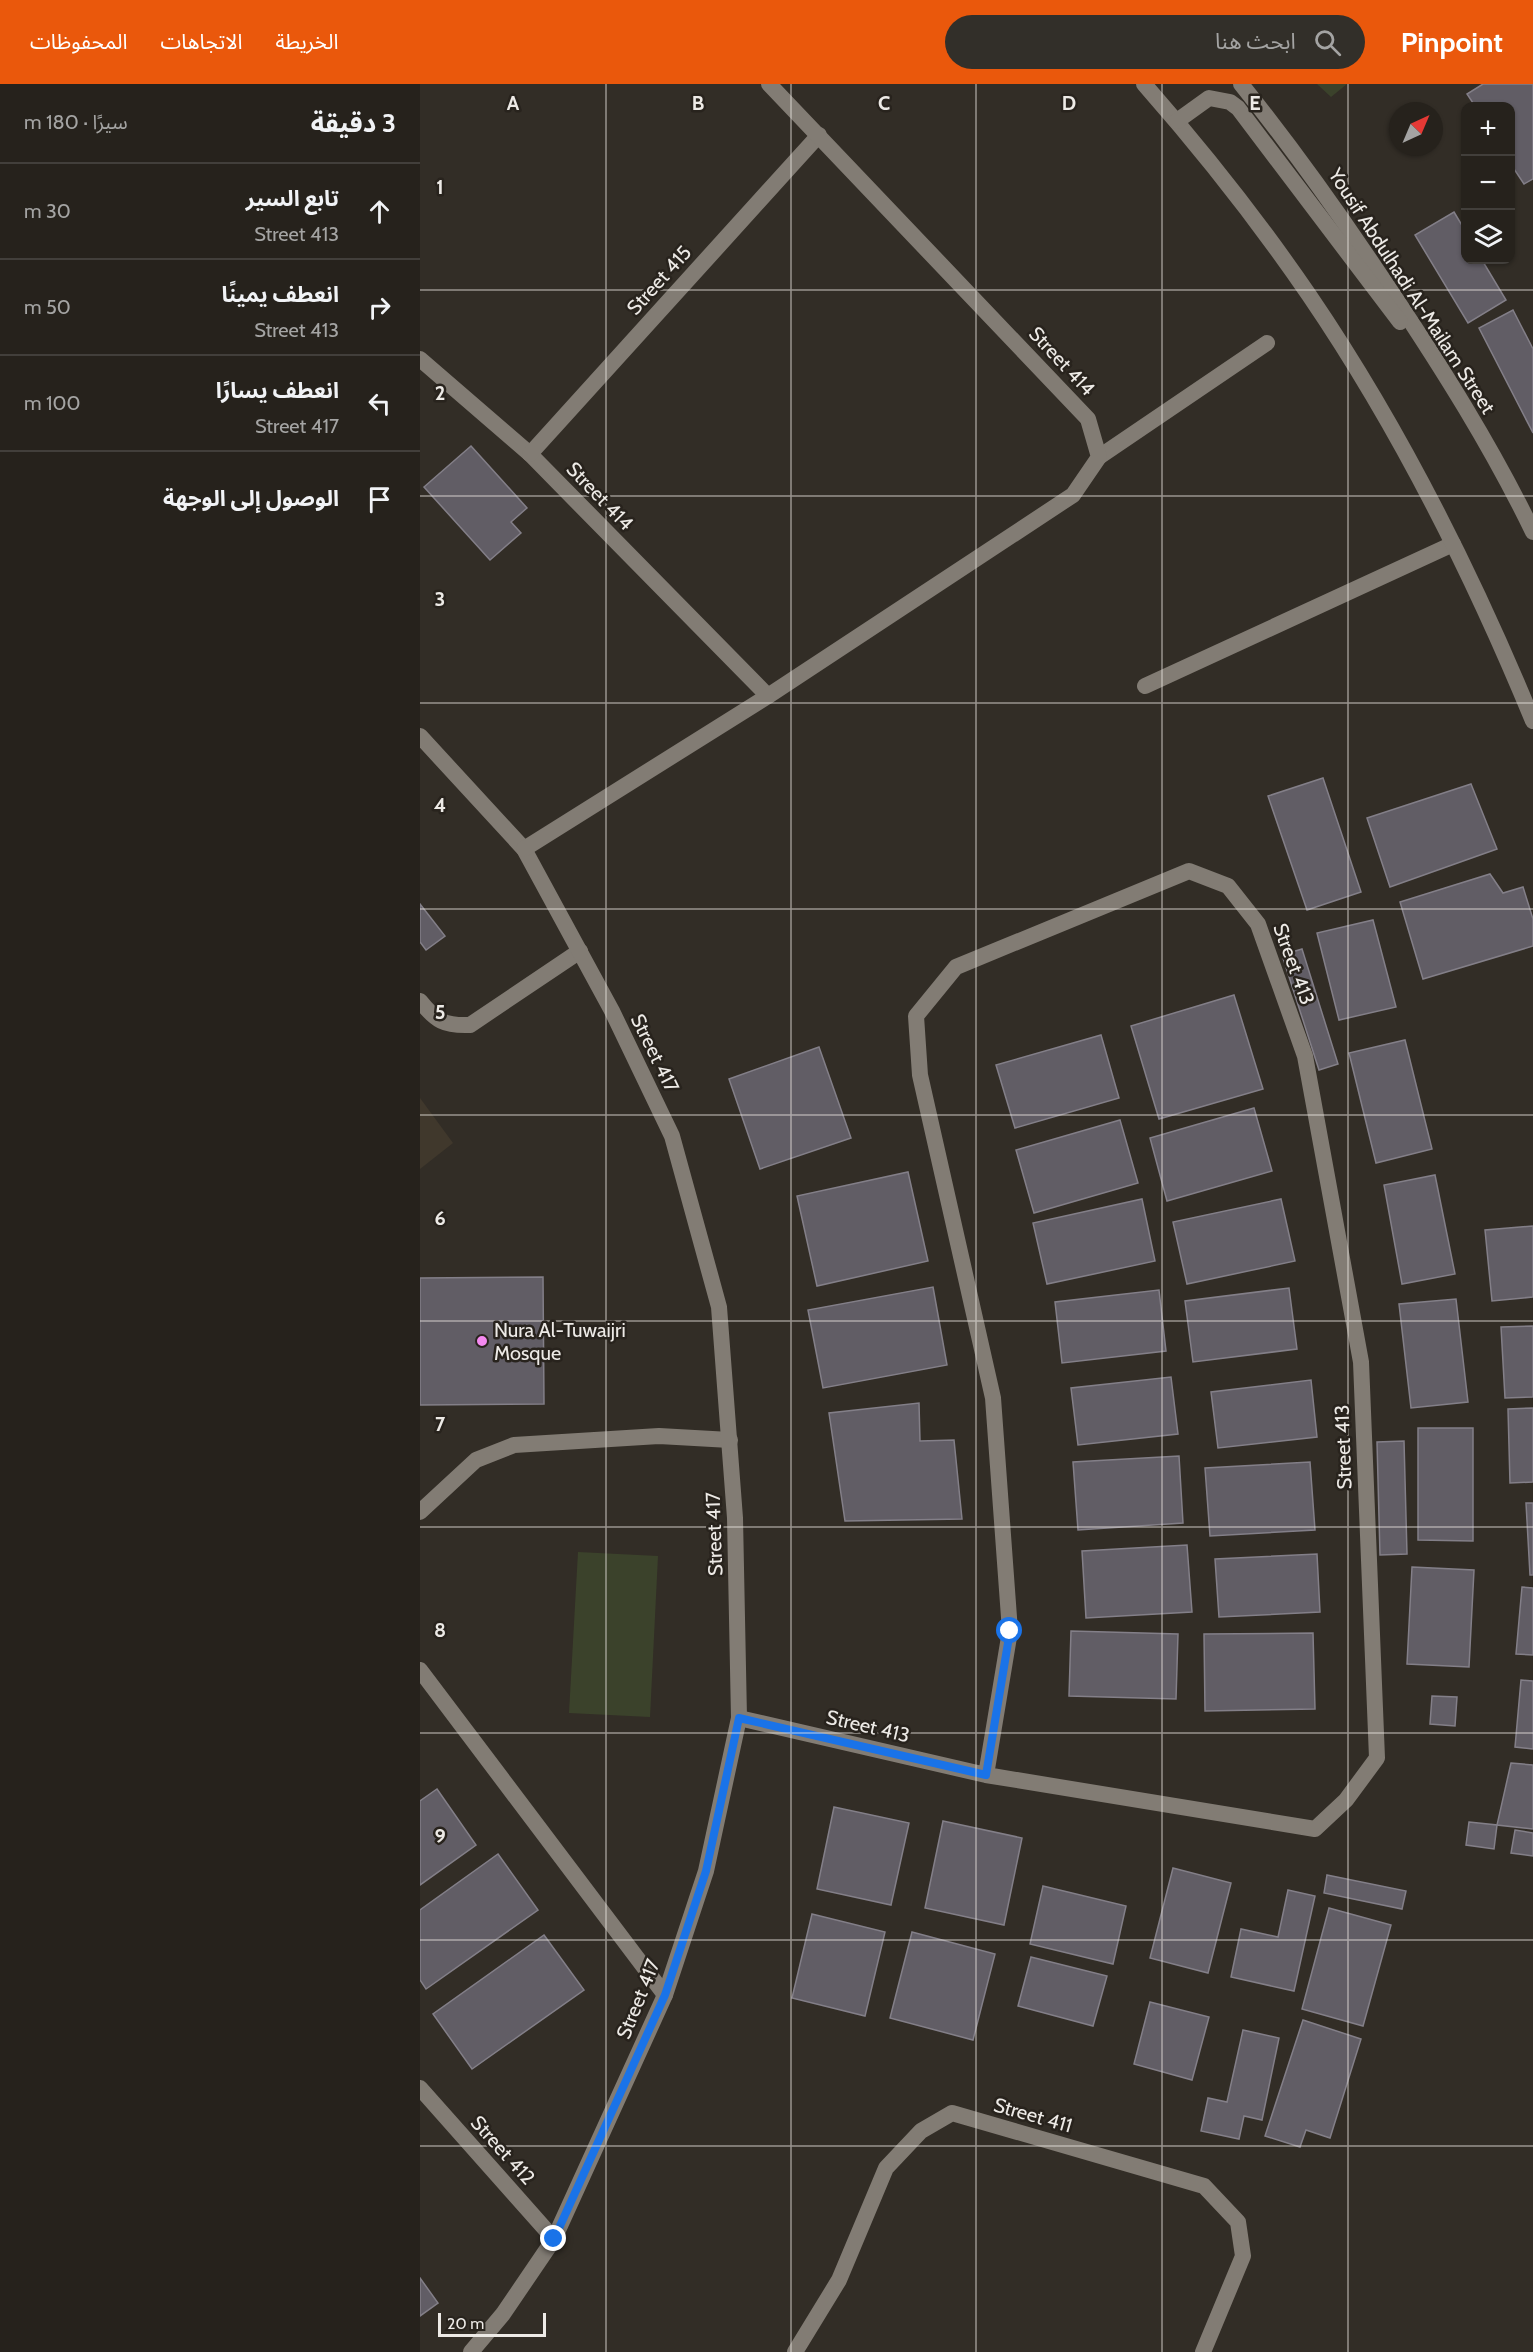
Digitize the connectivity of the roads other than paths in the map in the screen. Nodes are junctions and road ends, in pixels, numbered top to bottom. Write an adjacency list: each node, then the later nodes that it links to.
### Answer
1 (769, 84): 5 (street, Street 414)
2 (1144, 84): 4 (street)
3 (1241, 84): 8 (street, Yousif Abdulhadi Al-Mailam Street)
4 (1177, 121): 8 (street); 12 (street)
5 (819, 135): 9 (street, Street 415); 10 (street, Street 414)
6 (1267, 343): 10 (street)
7 (420, 359): 9 (street, Street 414)
8 (1450, 379): 11 (street, Yousif Abdulhadi Al-Mailam Street)
9 (530, 454): 14 (street, Street 414)
10 (1099, 457): 14 (street)
11 (1533, 532)
12 (1453, 544): 13 (street); 15 (street)
13 (1145, 686)
14 (768, 696): 17 (street)
15 (1533, 721)
16 (420, 736): 17 (street, Street 417)
17 (524, 849): 18 (street, Street 417)
18 (580, 951): 19 (street); 20 (street, Street 417)
19 (420, 1001)
20 (730, 1440): 21 (street); 23 (street, Street 417)
21 (420, 1512)
22 (420, 1670): 25 (street)
23 (739, 1718): 24 (street, Street 413); 25 (street, Street 417)
24 (986, 1775): 24 (street, Street 413)
25 (665, 1995): 27 (street, Street 417)
26 (420, 2088): 27 (street, Street 412)
27 (554, 2239): 28 (street, Street 417)
28 (471, 2352)
29 (795, 2352): 30 (street, Street 411)
30 (1203, 2352)

